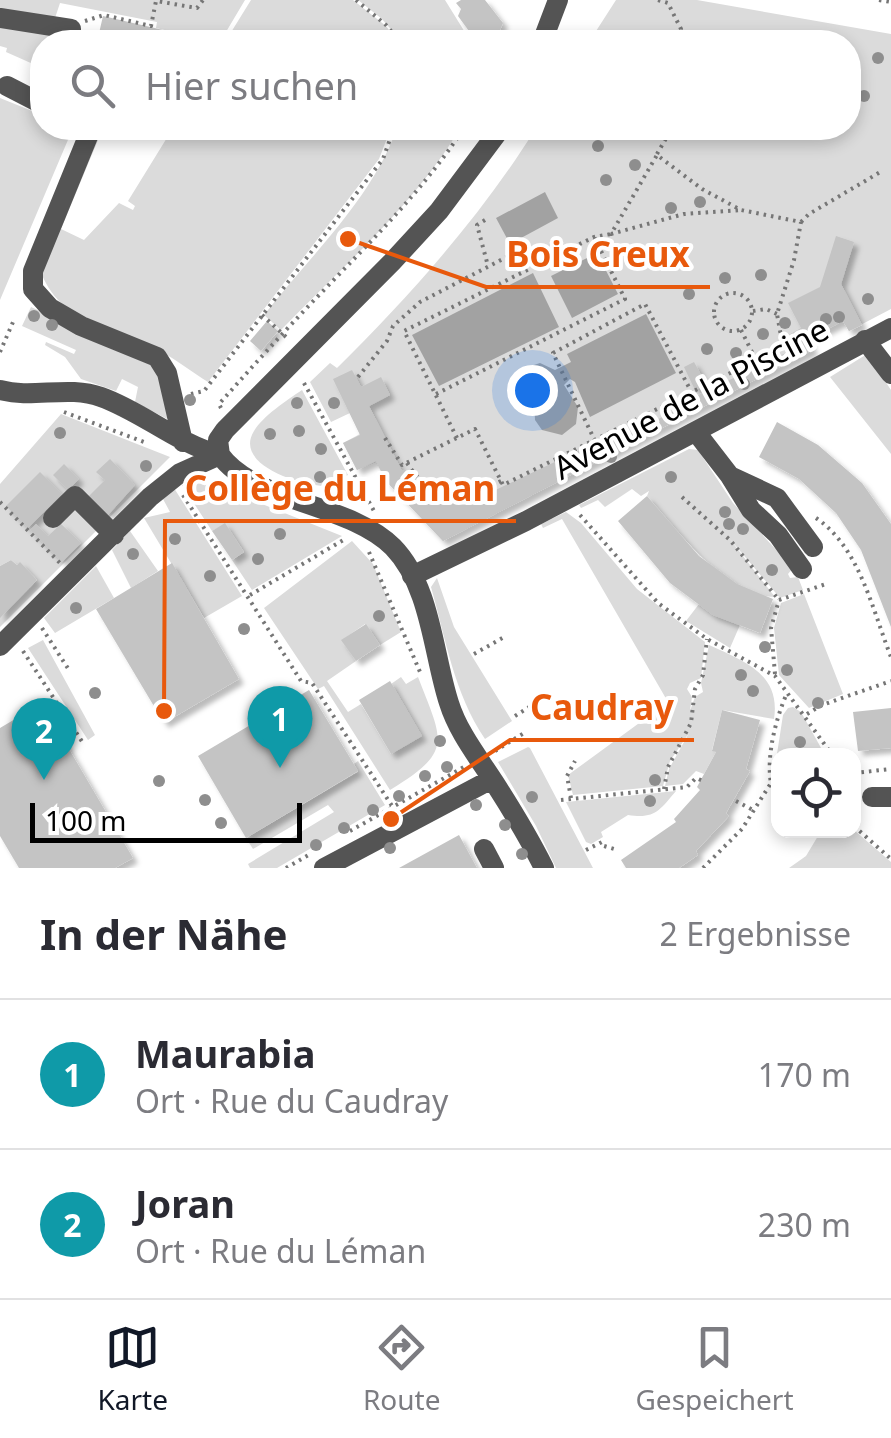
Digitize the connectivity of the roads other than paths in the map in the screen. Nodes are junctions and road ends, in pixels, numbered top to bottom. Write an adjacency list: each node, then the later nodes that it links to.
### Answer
1 (558, 0): 4 (street)
2 (0, 18): 3 (street)
3 (71, 29)
4 (547, 30)
5 (7, 86): 6 (street)
6 (30, 98)
7 (87, 140): 14 (street)
8 (492, 140): 15 (street)
9 (891, 328): 10 (street, Avenue de la Piscine)
10 (864, 340): 11 (street); 13 (street, Avenue de la Piscine)
11 (891, 374)
12 (0, 390): 14 (street)
13 (696, 432): 16 (street); 21 (street, Avenue de la Piscine)
14 (183, 442): 15 (street)
15 (220, 455): 18 (street); 21 (street)
16 (730, 476): 19 (street); 20 (street)
17 (53, 518): 18 (street)
18 (114, 535): 22 (street)
19 (812, 548)
20 (802, 569)
21 (412, 576): 23 (street)
22 (6, 640)
23 (492, 779): 25 (street); 27 (street)
24 (484, 849): 26 (street)
25 (320, 859)
26 (494, 868)
27 (544, 868)

